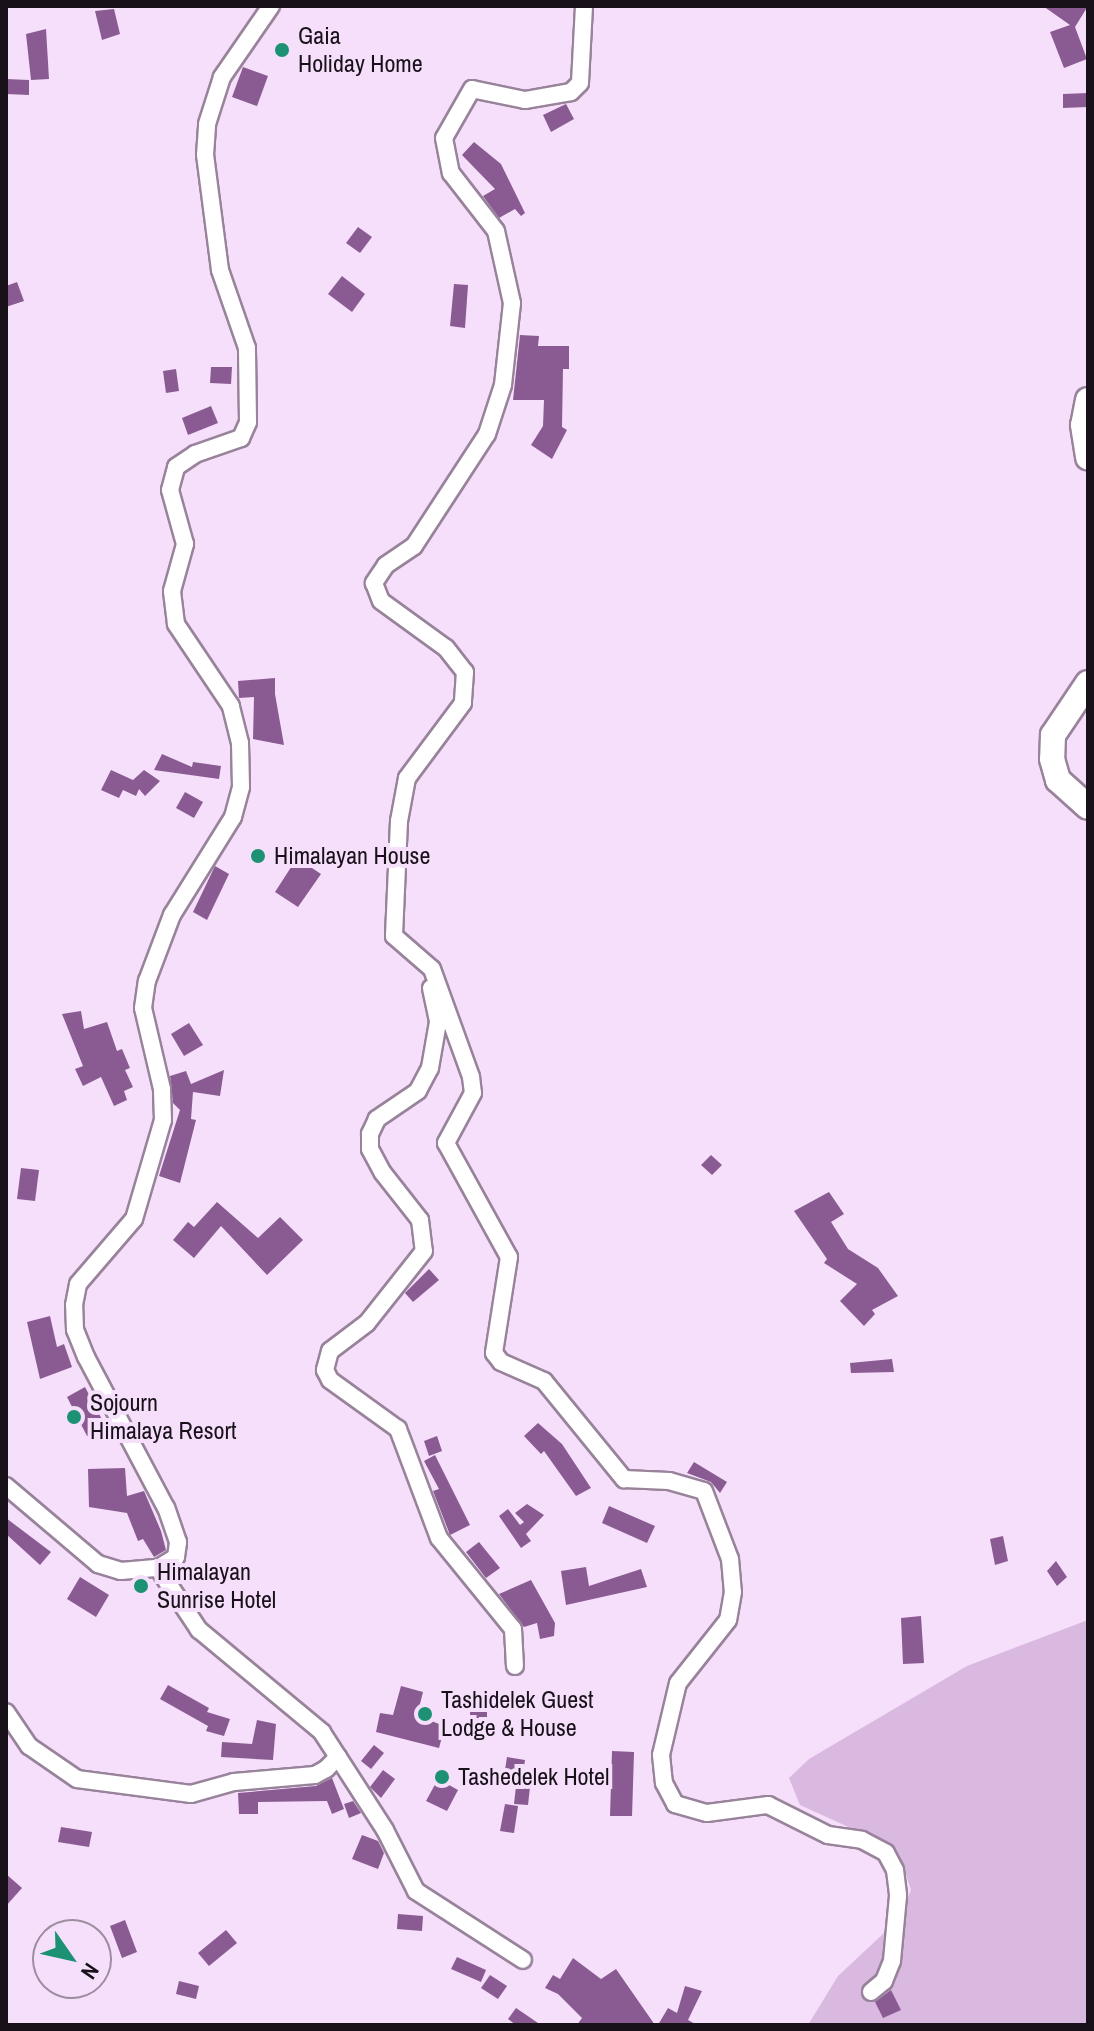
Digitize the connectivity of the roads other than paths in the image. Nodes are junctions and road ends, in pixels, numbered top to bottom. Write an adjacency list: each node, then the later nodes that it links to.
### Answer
1 (271, 6): 9 (street)
2 (584, 6): 7 (street)
3 (1088, 400): 4 (highway)
4 (1088, 458)
5 (1088, 683): 6 (highway)
6 (1088, 807)
7 (408, 952): 10 (street); 14 (street)
8 (6, 1486): 9 (street)
9 (158, 1568): 12 (street)
10 (515, 1666)
11 (6, 1712): 12 (street)
12 (338, 1757): 13 (street)
13 (523, 1960)
14 (871, 1992)

